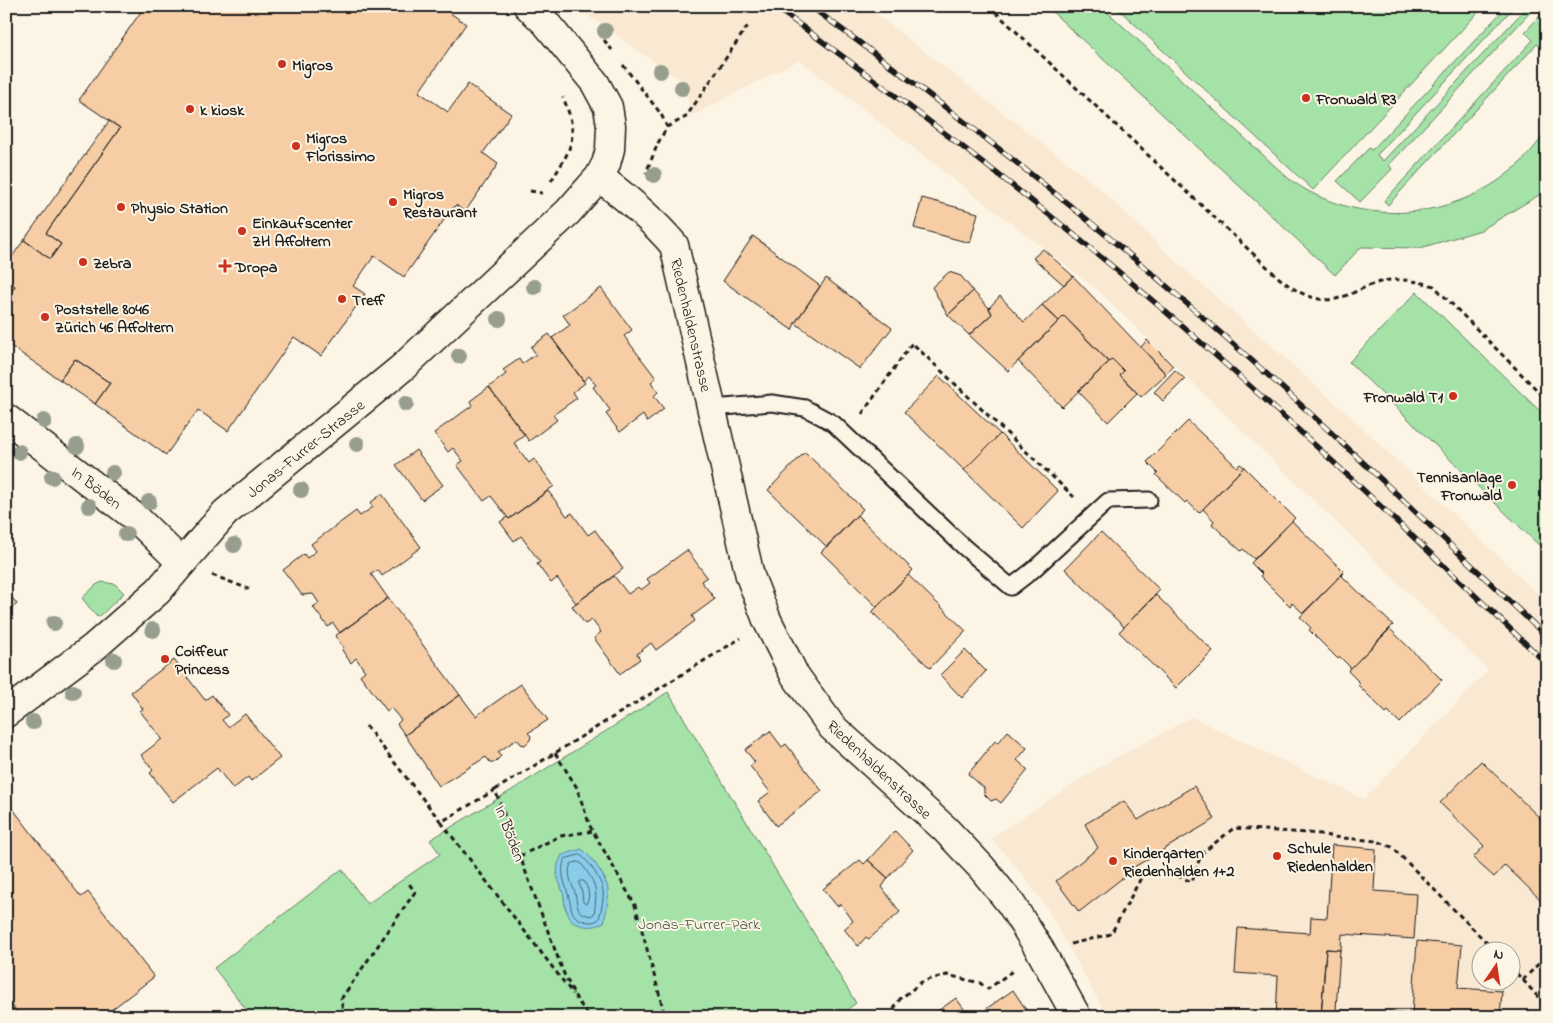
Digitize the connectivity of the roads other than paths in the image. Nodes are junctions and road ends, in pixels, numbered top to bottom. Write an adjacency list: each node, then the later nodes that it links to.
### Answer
1 (528, 6): 2 (street)
2 (599, 177): 3 (street, Riedenhaldenstrasse); 6 (street, Jonas-Furrer-Strasse)
3 (712, 408): 5 (lane, Riedenhaldenstrasse); 8 (street, Riedenhaldenstrasse)
4 (6, 418): 6 (street, In Böden)
5 (1149, 500)
6 (182, 563): 7 (street, Jonas-Furrer-Strasse)
7 (6, 713)
8 (1077, 1017)

